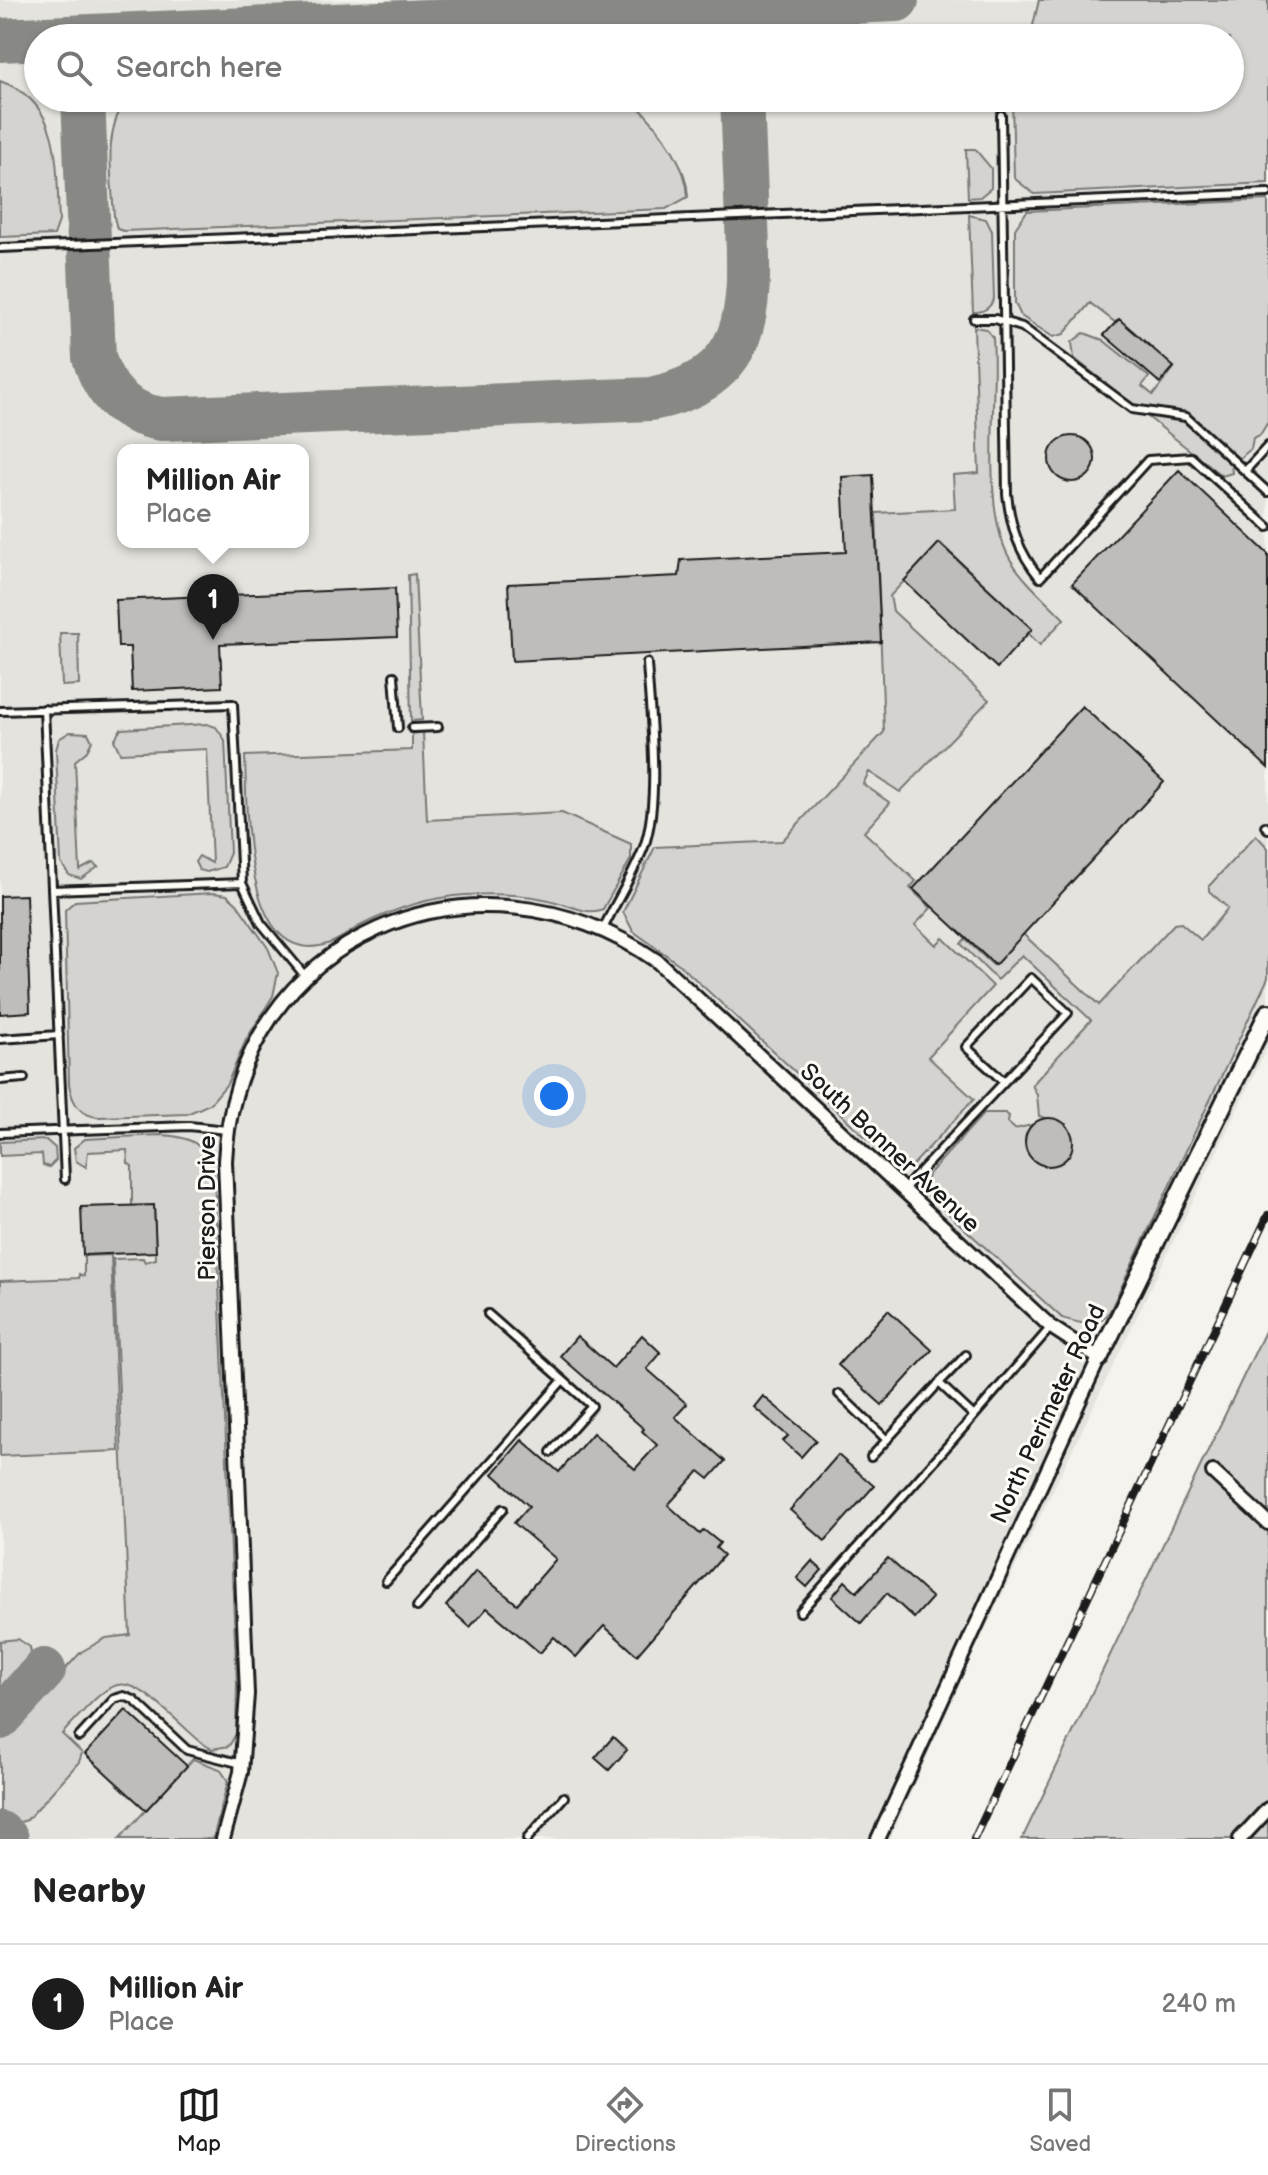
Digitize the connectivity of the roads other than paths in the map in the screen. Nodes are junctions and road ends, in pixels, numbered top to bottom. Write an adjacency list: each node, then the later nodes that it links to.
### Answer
1 (1001, 115): 3 (lane)
2 (1268, 193): 3 (lane)
3 (1002, 205): 4 (lane); 6 (lane)
4 (0, 248)
5 (974, 319): 6 (lane)
6 (1005, 322): 8 (lane); 10 (lane)
7 (1268, 446): 8 (lane)
8 (1245, 471): 9 (lane)
9 (1268, 492)
10 (1268, 527)
11 (647, 663): 20 (lane)
12 (394, 676): 16 (lane)
13 (44, 709): 14 (lane); 18 (lane); 19 (lane)
14 (0, 711)
15 (438, 727): 17 (lane)
16 (398, 728)
17 (412, 728)
18 (242, 883): 19 (lane); 22 (lane)
19 (52, 890): 24 (lane)
20 (603, 929): 21 (street, Pierson Drive); 22 (street, Pierson Drive)
21 (657, 961): 33 (street, South Banner Avenue)
22 (306, 977): 29 (street, Pierson Drive)
23 (1268, 1013): 37 (street, North Perimeter Road)
24 (59, 1035): 25 (lane); 30 (lane)
25 (0, 1039)
26 (24, 1078): 27 (lane)
27 (0, 1080)
28 (1004, 1082): 28 (lane); 33 (lane)
29 (227, 1130): 30 (lane); 52 (street, Pierson Drive)
30 (63, 1131): 31 (lane); 32 (lane)
31 (0, 1133)
32 (65, 1179)
33 (902, 1191): 35 (street, South Banner Avenue)
34 (488, 1314): 38 (lane)
35 (1051, 1327): 37 (street, South Banner Avenue); 41 (lane)
36 (966, 1355): 39 (lane)
37 (1099, 1358): 57 (street, North Perimeter Road)
38 (563, 1380): 43 (lane); 48 (lane)
39 (939, 1383): 41 (lane); 42 (lane)
40 (839, 1394): 42 (lane)
41 (974, 1416): 50 (lane)
42 (887, 1440): 44 (lane)
43 (551, 1452)
44 (871, 1457)
45 (1213, 1472): 47 (street)
46 (503, 1509): 49 (lane)
47 (1268, 1523)
48 (386, 1581)
49 (417, 1607)
50 (800, 1612)
51 (79, 1737): 52 (lane)
52 (242, 1764): 55 (street, Pierson Drive)
53 (564, 1797): 56 (lane)
54 (1268, 1809): 58 (street)
55 (223, 1839)
56 (527, 1839)
57 (878, 1839)
58 (1240, 1839)

